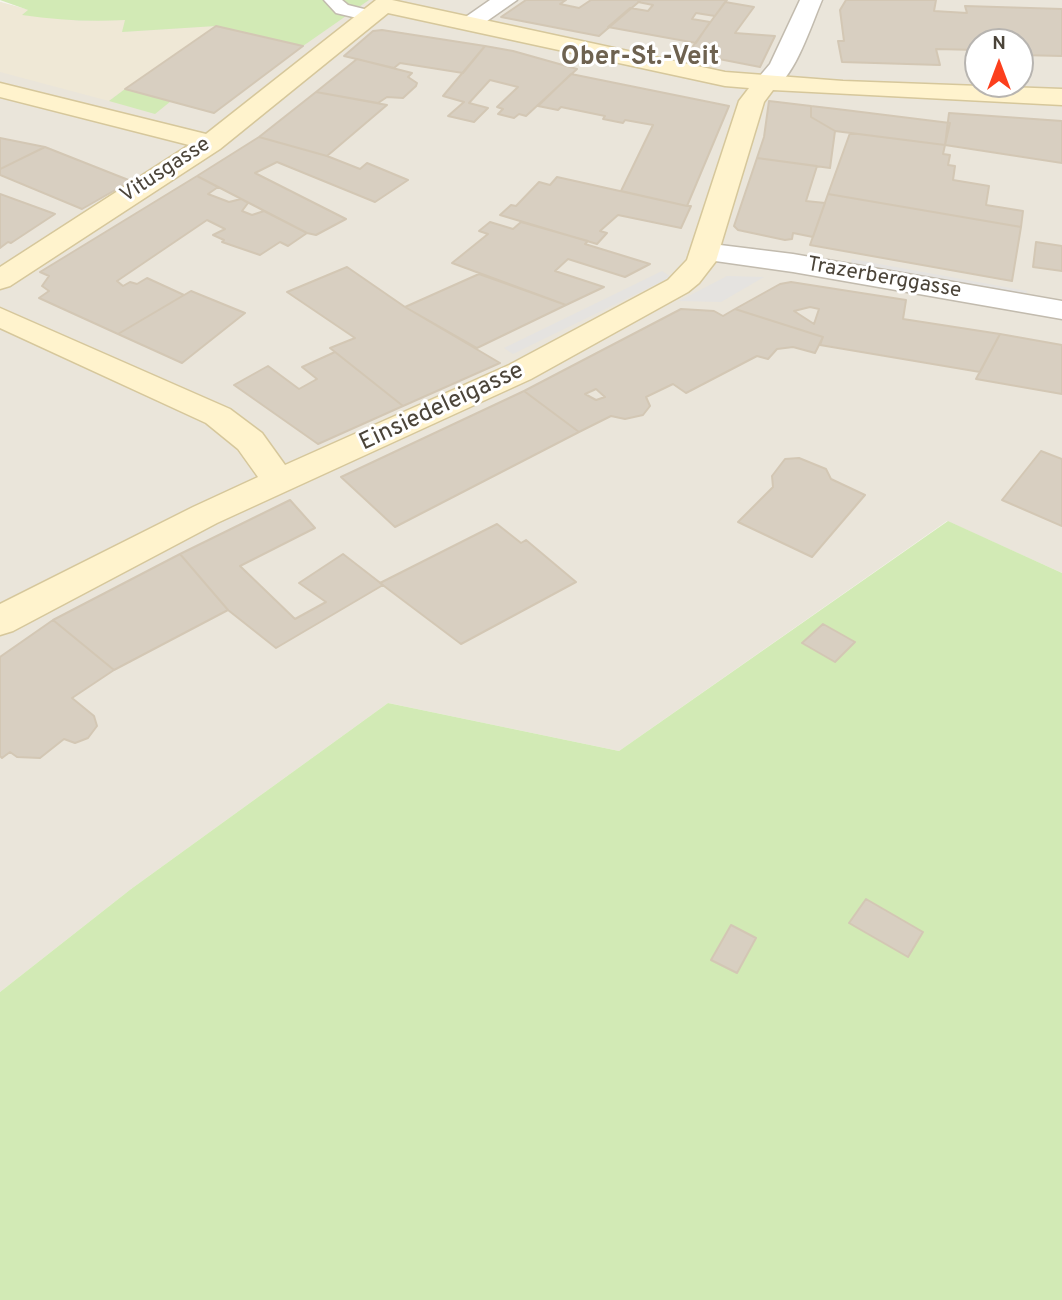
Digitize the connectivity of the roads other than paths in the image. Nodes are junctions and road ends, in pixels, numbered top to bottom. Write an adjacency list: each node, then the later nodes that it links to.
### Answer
1 (332, 0): 4 (lane)
2 (506, 0): 5 (street)
3 (811, 0): 6 (street)
4 (392, 8): 5 (street); 9 (street, Vitusgasse)
5 (470, 23): 6 (street)
6 (766, 83): 8 (street); 10 (street, Einsiedeleigasse)
7 (0, 90): 9 (street)
8 (1062, 97)
9 (211, 143): 11 (street, Vitusgasse)
10 (705, 252): 12 (street, Trazerberggasse); 14 (street, Einsiedeleigasse)
11 (0, 280)
12 (1062, 310)
13 (0, 317): 14 (street)
14 (279, 482): 15 (street, Einsiedeleigasse)
15 (0, 621)

